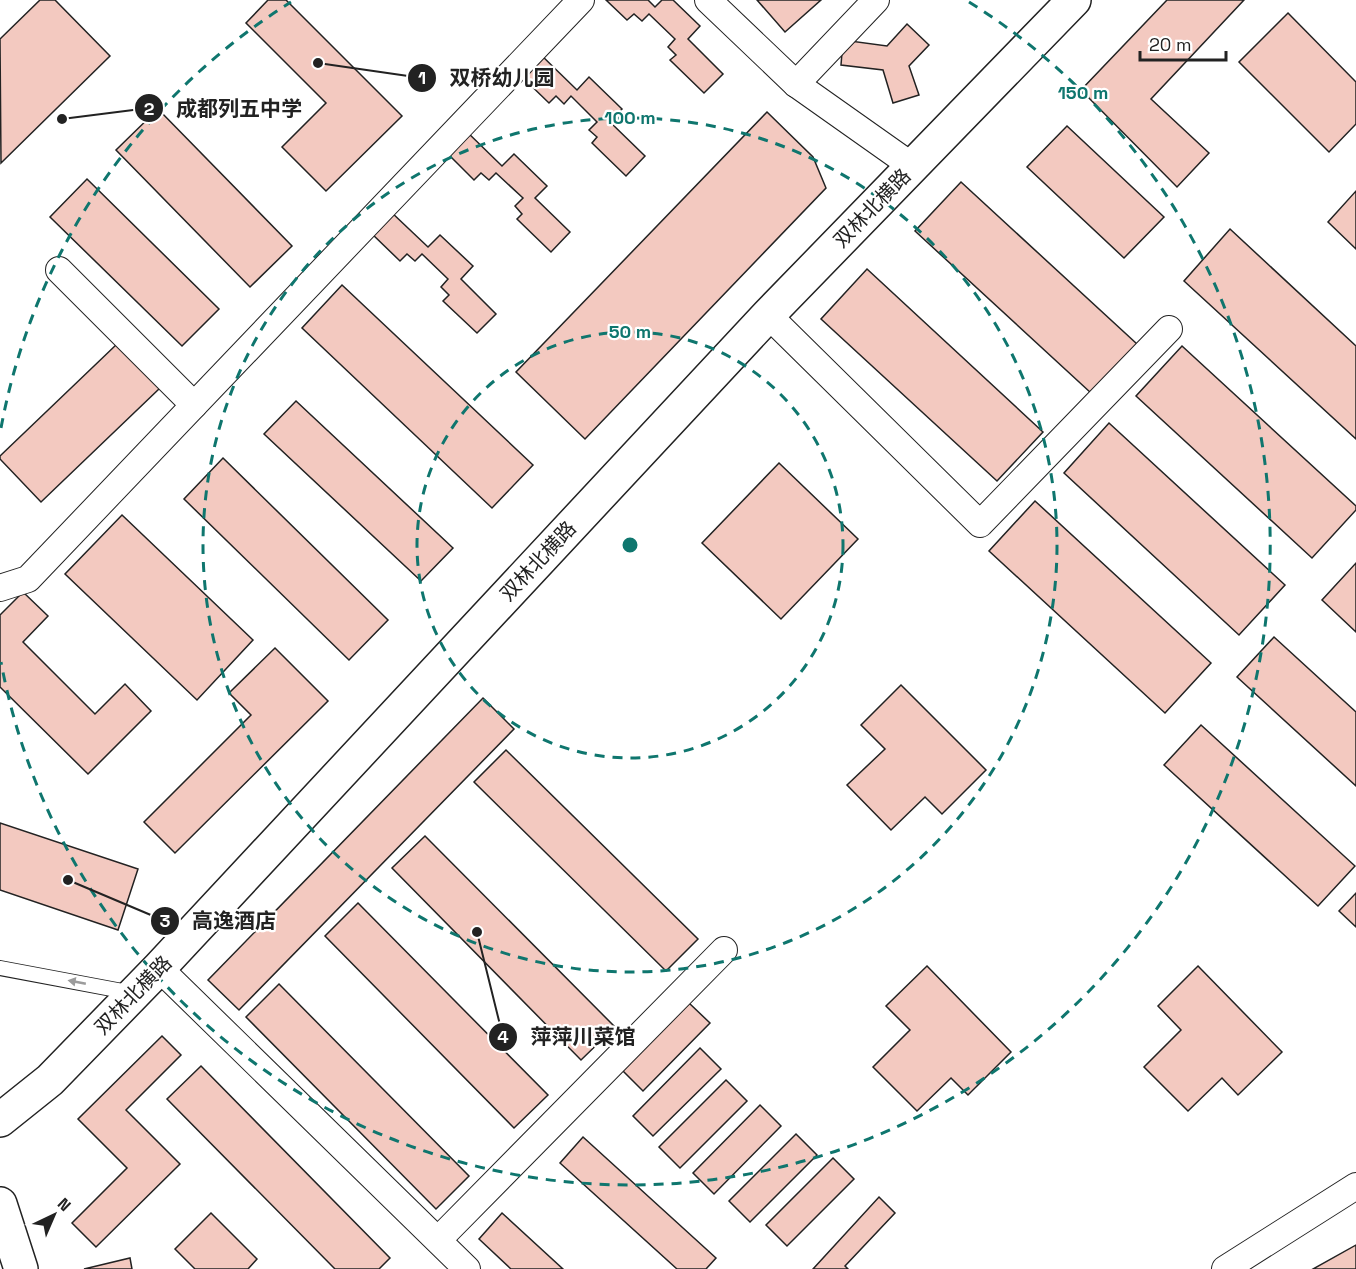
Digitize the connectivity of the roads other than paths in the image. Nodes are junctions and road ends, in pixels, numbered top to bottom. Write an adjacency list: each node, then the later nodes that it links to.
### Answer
1 (581, 0): 10 (street)
2 (708, 0): 5 (street)
3 (876, 0): 5 (street)
4 (1074, 0): 6 (street, 双林北横路)
5 (796, 84): 6 (street)
6 (912, 166): 8 (street, 双林北横路)
7 (59, 270): 10 (street)
8 (768, 315): 9 (street); 14 (street, 双林北横路)
9 (1168, 329)
10 (194, 405): 11 (street)
11 (0, 588)
12 (724, 950): 19 (street)
13 (0, 968): 15 (lane, one-way to 13)
14 (159, 968): 15 (street, 双林北横路); 19 (street)
15 (135, 993): 16 (street, 双林北横路)
16 (0, 1120)
17 (1356, 1186): 22 (street)
18 (0, 1204): 20 (street)
19 (438, 1240): 21 (street)
20 (21, 1269)
21 (467, 1269)
22 (1225, 1269)

